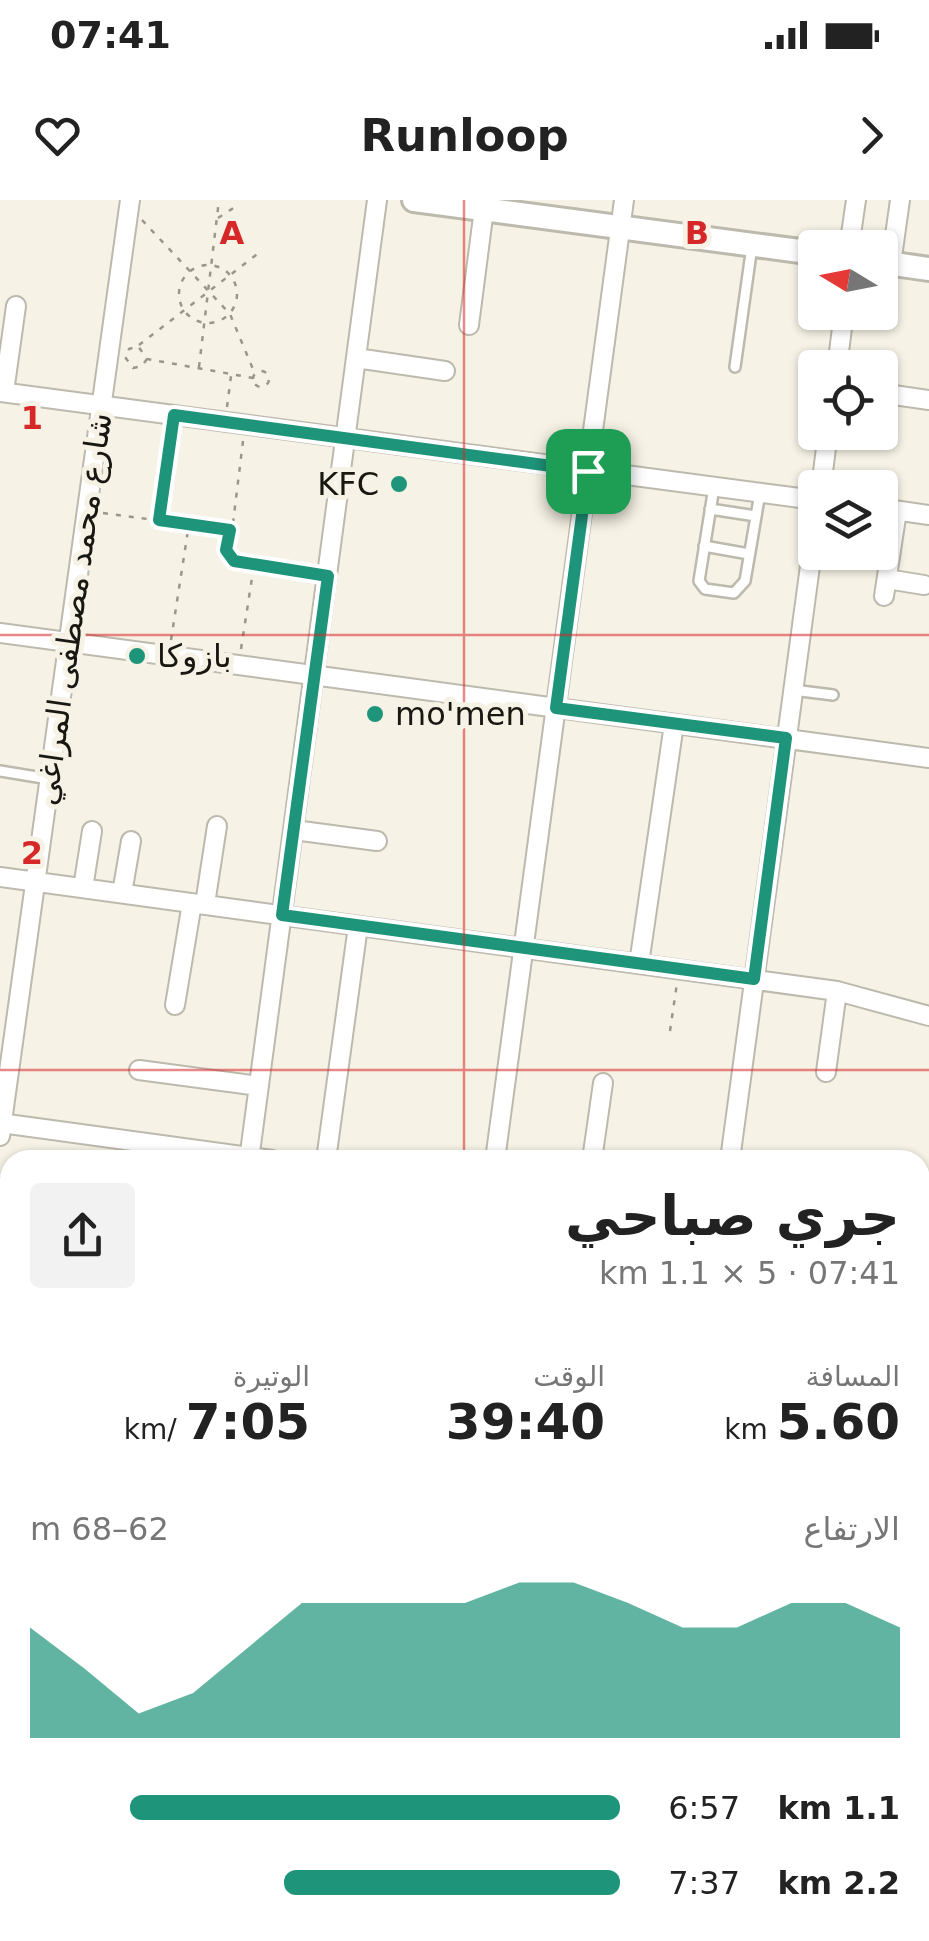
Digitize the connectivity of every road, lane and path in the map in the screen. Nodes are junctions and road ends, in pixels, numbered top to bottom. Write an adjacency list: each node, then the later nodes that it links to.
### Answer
1 (219, 200): 10 (path)
2 (377, 200): 29 (street)
3 (414, 200): 9 (street)
4 (624, 200): 11 (street)
5 (856, 200): 12 (street)
6 (900, 200): 13 (street)
7 (130, 203): 20 (path); 38 (street, شارع محمد مصطفى المراغي)
8 (238, 205): 10 (path)
9 (484, 210): 11 (street); 27 (street)
10 (216, 219): 17 (path)
11 (621, 227): 14 (street); 43 (street)
12 (852, 230)
13 (893, 230)
14 (752, 245): 15 (street); 31 (lane)
15 (798, 251)
16 (260, 252): 21 (path)
17 (211, 264): 20 (path); 21 (path); 22 (path)
18 (898, 264): 19 (street)
19 (929, 268)
20 (190, 271): 22 (path); 24 (path)
21 (230, 274): 22 (path); 25 (path)
22 (208, 291): 24 (path); 25 (path); 26 (path)
23 (16, 306): 35 (street)
24 (183, 310): 26 (path); 28 (path)
25 (230, 314): 26 (path); 34 (path)
26 (204, 323): 32 (path)
27 (469, 326)
28 (138, 346): 30 (path); 30 (path)
29 (356, 358): 33 (street); 42 (street)
30 (147, 359): 32 (path)
31 (735, 367)
32 (199, 368): 34 (path)
33 (444, 371)
34 (232, 374): 40 (path)
35 (2, 392): 38 (street)
36 (898, 395): 37 (street)
37 (929, 400)
38 (102, 405): 39 (street); 49 (street, شارع محمد مصطفى المراغي)
39 (174, 415): 40 (street); 52 (path)
40 (224, 422): 41 (street)
41 (246, 425): 42 (street); 54 (path)
42 (346, 438): 43 (street); 60 (street)
43 (588, 471): 44 (street); 69 (street)
44 (714, 487): 45 (street); 47 (lane)
45 (760, 493): 46 (street); 51 (lane)
46 (798, 498)
47 (710, 509): 51 (lane); 55 (lane)
48 (898, 510): 50 (street)
49 (87, 511): 52 (path); 63 (street, شارع محمد مصطفى المراغي)
50 (929, 515)
51 (756, 516): 56 (lane)
52 (159, 520): 53 (path)
53 (189, 524): 54 (path); 64 (path)
54 (230, 530): 57 (path)
55 (704, 546): 56 (lane); 56 (lane)
56 (750, 554)
57 (254, 564): 60 (path); 65 (path)
58 (809, 570): 67 (street)
59 (886, 570): 61 (street)
60 (328, 576): 66 (street)
61 (924, 586)
62 (0, 633): 63 (street)
63 (69, 642): 64 (street); 74 (street, شارع محمد مصطفى المراغي)
64 (168, 656): 65 (street)
65 (238, 665): 66 (street)
66 (314, 675): 69 (street); 76 (street)
67 (793, 690): 68 (lane); 71 (street)
68 (833, 696)
69 (556, 708): 70 (street); 87 (street)
70 (674, 724): 71 (street); 88 (street)
71 (786, 738): 72 (street); 90 (street)
72 (929, 758)
73 (0, 771): 74 (lane)
74 (49, 779): 81 (street, شارع محمد مصطفى المراغي)
75 (217, 826): 84 (street)
76 (294, 830): 79 (street); 85 (street)
77 (92, 831): 82 (street)
78 (131, 841): 83 (street)
79 (377, 841)
80 (0, 878): 81 (street)
81 (35, 882): 82 (street); 99 (street, شارع محمد مصطفى المراغي)
82 (83, 888): 83 (street)
83 (122, 893): 84 (street)
84 (198, 904): 85 (street); 92 (street)
85 (282, 915): 86 (street); 98 (street)
86 (358, 926): 87 (street); 102 (street)
87 (522, 948): 88 (street); 103 (street)
88 (639, 964): 89 (street)
89 (679, 969): 90 (street); 94 (path)
90 (754, 979): 91 (street); 105 (street)
91 (837, 991): 93 (street); 96 (street)
92 (176, 1005)
93 (929, 1016)
94 (670, 1031)
95 (139, 1070): 98 (street)
96 (826, 1072)
97 (603, 1083): 104 (street)
98 (259, 1086): 101 (street)
99 (1, 1128): 100 (street)
100 (183, 1150)
101 (250, 1150)
102 (327, 1150)
103 (496, 1150)
104 (593, 1150)
105 (731, 1150)

